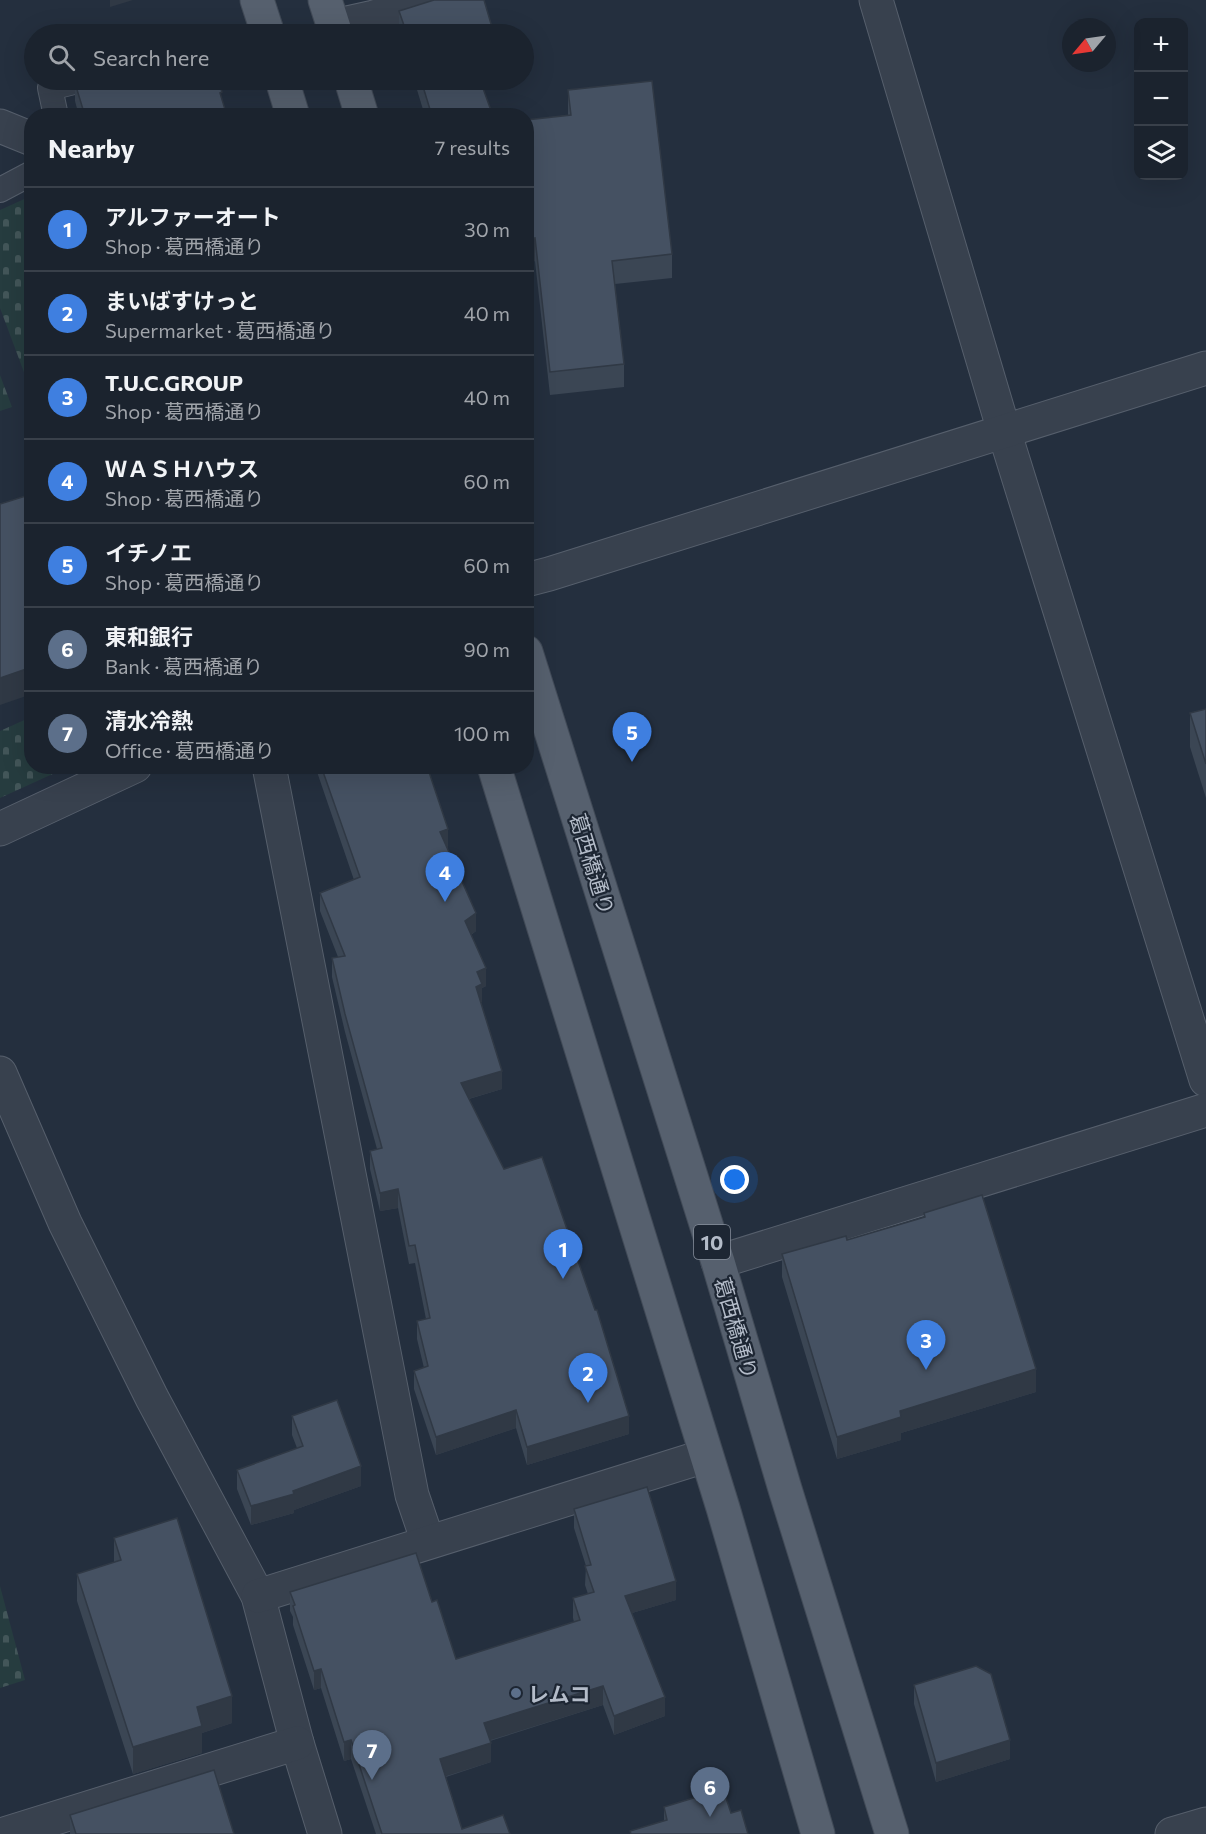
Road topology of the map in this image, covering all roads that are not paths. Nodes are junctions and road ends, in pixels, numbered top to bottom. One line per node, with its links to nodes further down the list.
1 (428, 0): 3 (street)
2 (876, 0): 15 (street)
3 (332, 20)
4 (50, 90): 7 (lane)
5 (285, 90): 8 (main road)
6 (354, 90): 9 (main road)
7 (54, 108)
8 (291, 108)
9 (360, 108)
10 (0, 126): 11 (street)
11 (24, 136)
12 (24, 177): 13 (lane)
13 (0, 190)
14 (1206, 368): 15 (street)
15 (1004, 431): 16 (street); 23 (street)
16 (534, 578)
17 (534, 677): 25 (main road, 葛西橋通り / 10)
18 (118, 774): 21 (street)
19 (271, 774): 27 (street)
20 (496, 774): 26 (main road)
21 (0, 829)
22 (0, 1073): 28 (street)
23 (1206, 1080)
24 (1206, 1110): 25 (street)
25 (718, 1262): 34 (main road, 葛西橋通り / 10)
26 (705, 1456): 27 (street); 33 (main road)
27 (428, 1542): 28 (street)
28 (258, 1596): 29 (street)
29 (297, 1743): 31 (street); 32 (street)
30 (1206, 1824): 35 (street)
31 (4, 1834)
32 (325, 1834)
33 (818, 1834)
34 (892, 1834)
35 (1173, 1834)

